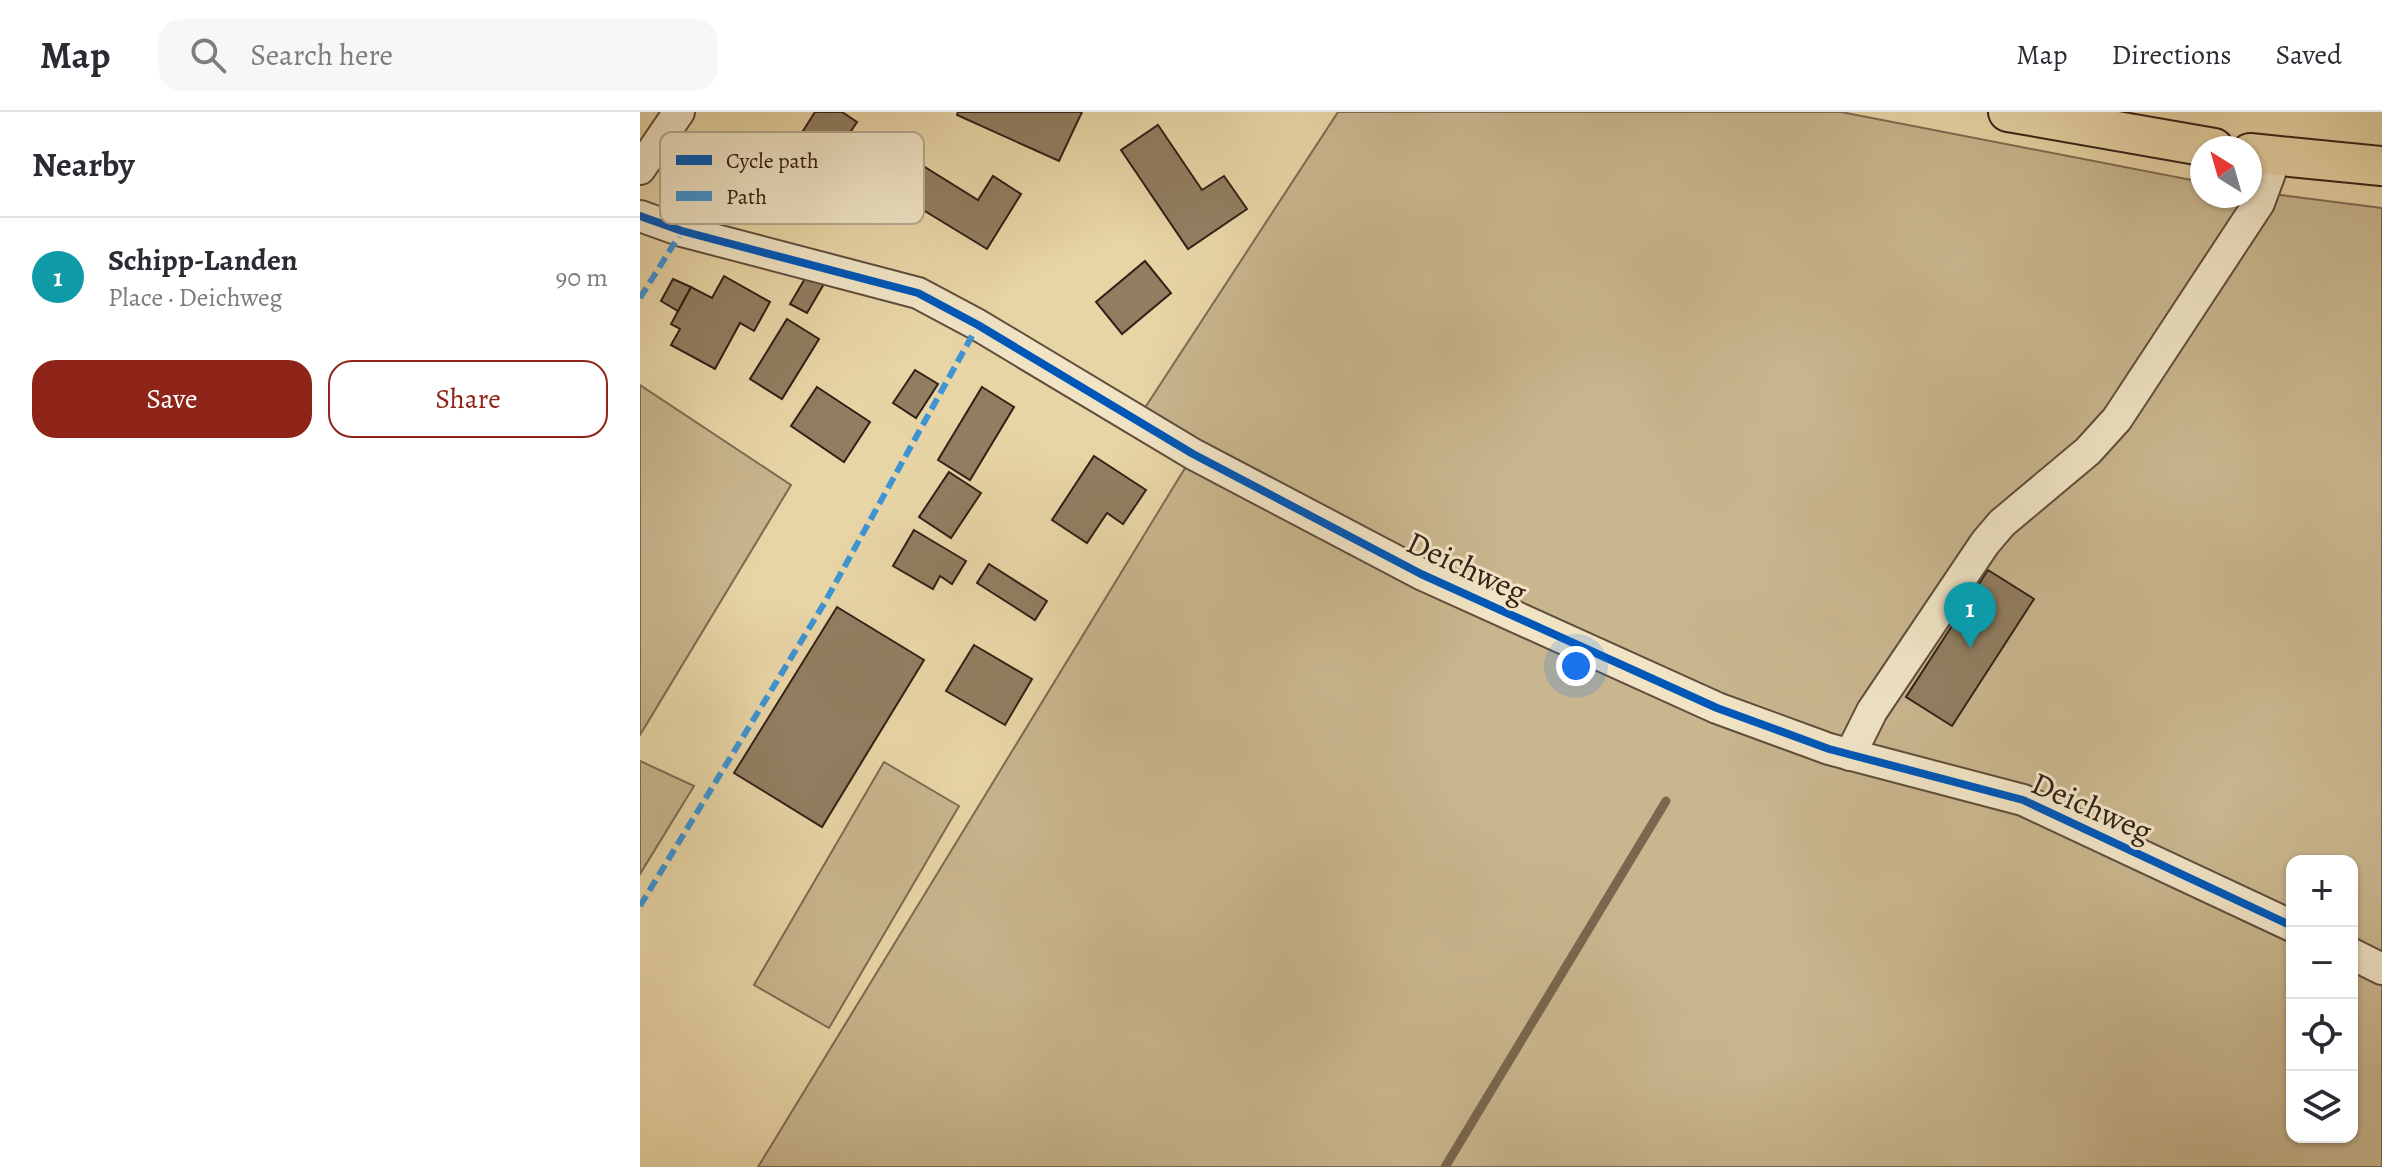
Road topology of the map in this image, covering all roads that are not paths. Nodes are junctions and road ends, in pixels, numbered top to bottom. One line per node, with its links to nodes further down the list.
1 (679, 112): 3 (street)
2 (2008, 112): 5 (main road)
3 (665, 132)
4 (660, 140): 8 (street)
5 (2190, 145)
6 (2263, 155): 7 (main road); 12 (street)
7 (2382, 166)
8 (640, 169)
9 (640, 216): 10 (street, Deichweg)
10 (660, 223)
11 (662, 224): 12 (street, Deichweg)
12 (1850, 755): 13 (street, Deichweg)
13 (2286, 923)
14 (2358, 957): 15 (street)
15 (2382, 969)

